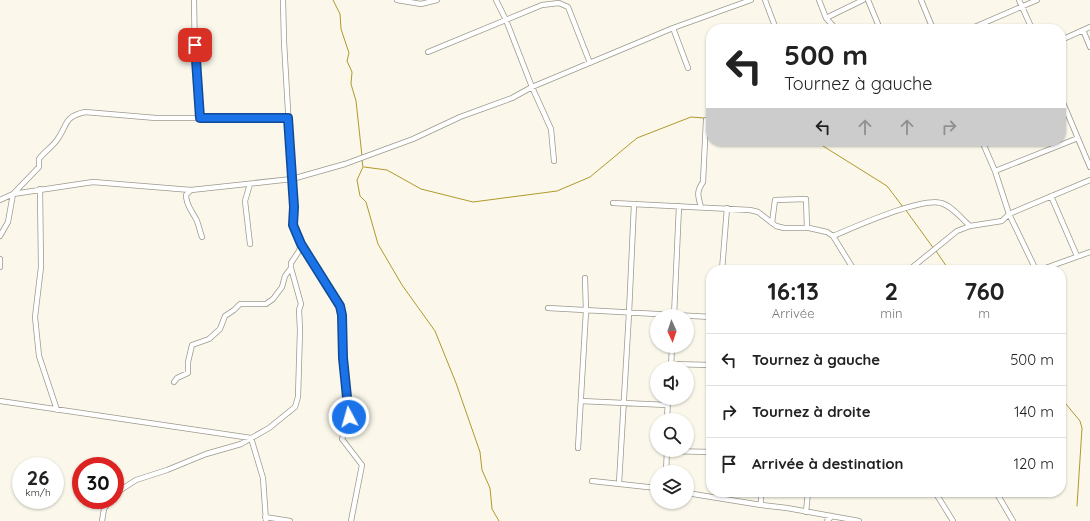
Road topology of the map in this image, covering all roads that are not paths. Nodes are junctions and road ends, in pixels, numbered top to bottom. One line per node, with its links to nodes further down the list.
1 (194, 0): 33 (street)
2 (283, 0): 34 (street)
3 (396, 0): 4 (street)
4 (437, 0)
5 (496, 0): 16 (street)
6 (751, 0): 24 (street)
7 (765, 0): 17 (street)
8 (819, 0): 15 (street)
9 (863, 0): 15 (street)
10 (868, 0): 19 (street)
11 (922, 0): 20 (street)
12 (1019, 0): 14 (street)
13 (1037, 0): 14 (street)
14 (1022, 7): 21 (street); 22 (street)
15 (826, 18): 18 (street)
16 (506, 20): 28 (street); 29 (street); 31 (street)
17 (774, 24)
18 (831, 24)
19 (878, 24)
20 (931, 24)
21 (982, 24)
22 (1030, 24)
23 (1090, 27): 25 (street)
24 (673, 28): 29 (street); 30 (street)
25 (1083, 30): 26 (street); 27 (street)
26 (1066, 38)
27 (1090, 47)
28 (428, 52)
29 (590, 63): 31 (street)
30 (688, 68)
31 (532, 87): 40 (street); 43 (street)
32 (1066, 110): 36 (street)
33 (200, 118): 34 (street); 48 (street)
34 (288, 118): 43 (street)
35 (706, 120): 54 (street)
36 (1078, 138): 37 (street); 41 (street)
37 (1066, 143)
38 (984, 146): 42 (street)
39 (1058, 146): 42 (street)
40 (554, 161)
41 (1090, 167)
42 (995, 171): 56 (street)
43 (292, 179): 45 (street); 64 (street)
44 (1090, 180): 49 (street)
45 (250, 184): 47 (street); 63 (street)
46 (40, 189): 47 (street); 48 (street); 91 (street)
47 (191, 190): 62 (street)
48 (13, 194): 50 (street); 60 (street)
49 (1051, 196): 56 (street); 66 (street)
50 (0, 200)
51 (613, 203): 52 (street)
52 (634, 204): 53 (street); 79 (street)
53 (679, 206): 54 (street); 77 (street)
54 (701, 207): 55 (street)
55 (727, 208): 57 (street); 68 (street)
56 (1009, 214): 58 (street); 71 (street)
57 (772, 223): 59 (street); 59 (street)
58 (970, 226): 61 (street); 70 (street)
59 (807, 228): 61 (street)
60 (0, 236)
61 (833, 236): 69 (street)
62 (202, 237)
63 (250, 244)
64 (301, 244): 74 (street); 115 (street)
65 (1090, 252): 66 (street)
66 (1077, 256): 72 (street)
67 (0, 259): 73 (street)
68 (722, 265)
69 (851, 265)
70 (915, 265)
71 (1034, 265)
72 (1053, 265)
73 (0, 267)
74 (291, 268): 85 (street); 93 (street)
75 (585, 278): 78 (street)
76 (548, 308): 78 (street)
77 (674, 309)
78 (586, 311): 79 (street); 87 (street)
79 (629, 313): 80 (street); 88 (street)
80 (650, 314)
81 (694, 317): 82 (street)
82 (706, 317)
83 (694, 365): 84 (street)
84 (706, 365)
85 (174, 382)
86 (0, 401): 91 (street)
87 (581, 401): 88 (street); 94 (street)
88 (624, 403): 89 (street); 98 (street)
89 (650, 404)
90 (667, 405): 92 (street)
91 (57, 410): 93 (street)
92 (667, 413)
93 (251, 438): 100 (street); 112 (street)
94 (578, 448)
95 (694, 451): 96 (street)
96 (706, 452)
97 (592, 481): 98 (street)
98 (619, 483): 99 (street)
99 (650, 487)
100 (124, 488)
101 (694, 494): 102 (street)
102 (706, 496)
103 (711, 497): 108 (street)
104 (761, 497): 108 (street)
105 (808, 497): 110 (street)
106 (938, 497): 118 (street)
107 (999, 497): 119 (street)
108 (760, 505): 110 (street)
109 (104, 509): 113 (street)
110 (806, 512): 111 (street)
111 (832, 516): 116 (street); 117 (street)
112 (265, 519): 114 (street)
113 (102, 521)
114 (290, 521)
115 (351, 521)
116 (827, 521)
117 (859, 521)
118 (953, 521)
119 (1013, 521)

